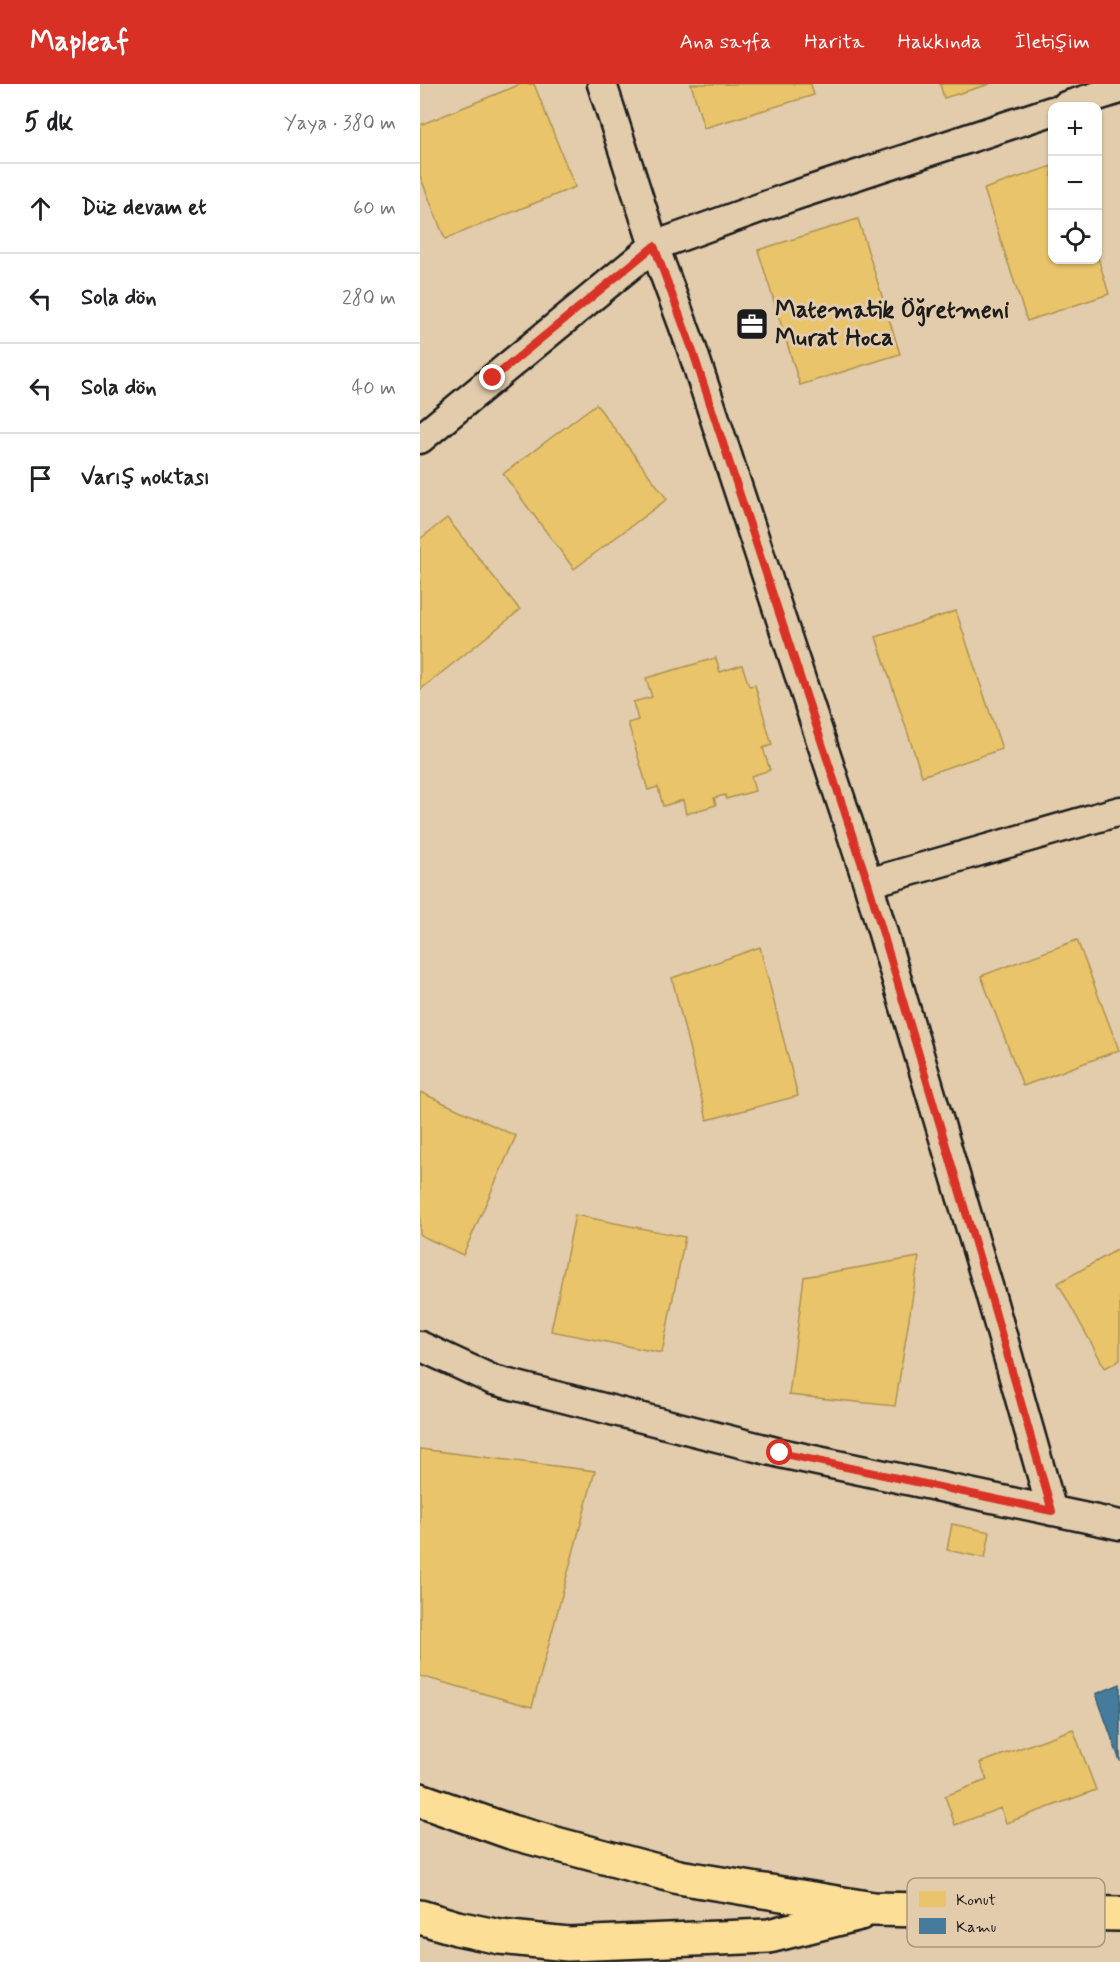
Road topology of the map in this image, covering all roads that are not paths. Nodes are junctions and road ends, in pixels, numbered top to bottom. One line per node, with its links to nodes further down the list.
1 (602, 84): 5 (street)
2 (1120, 89): 3 (street)
3 (1079, 102)
4 (1048, 113): 5 (street)
5 (654, 246): 6 (street); 8 (street)
6 (420, 439)
7 (1120, 811): 8 (street)
8 (868, 883): 10 (street)
9 (420, 1346): 10 (street)
10 (1052, 1511): 11 (street)
11 (1120, 1525)
12 (420, 1800): 13 (main road)
13 (873, 1909): 14 (main road); 17 (main road)
14 (907, 1910)
15 (1105, 1914): 16 (main road)
16 (1120, 1914)
17 (420, 1917)

